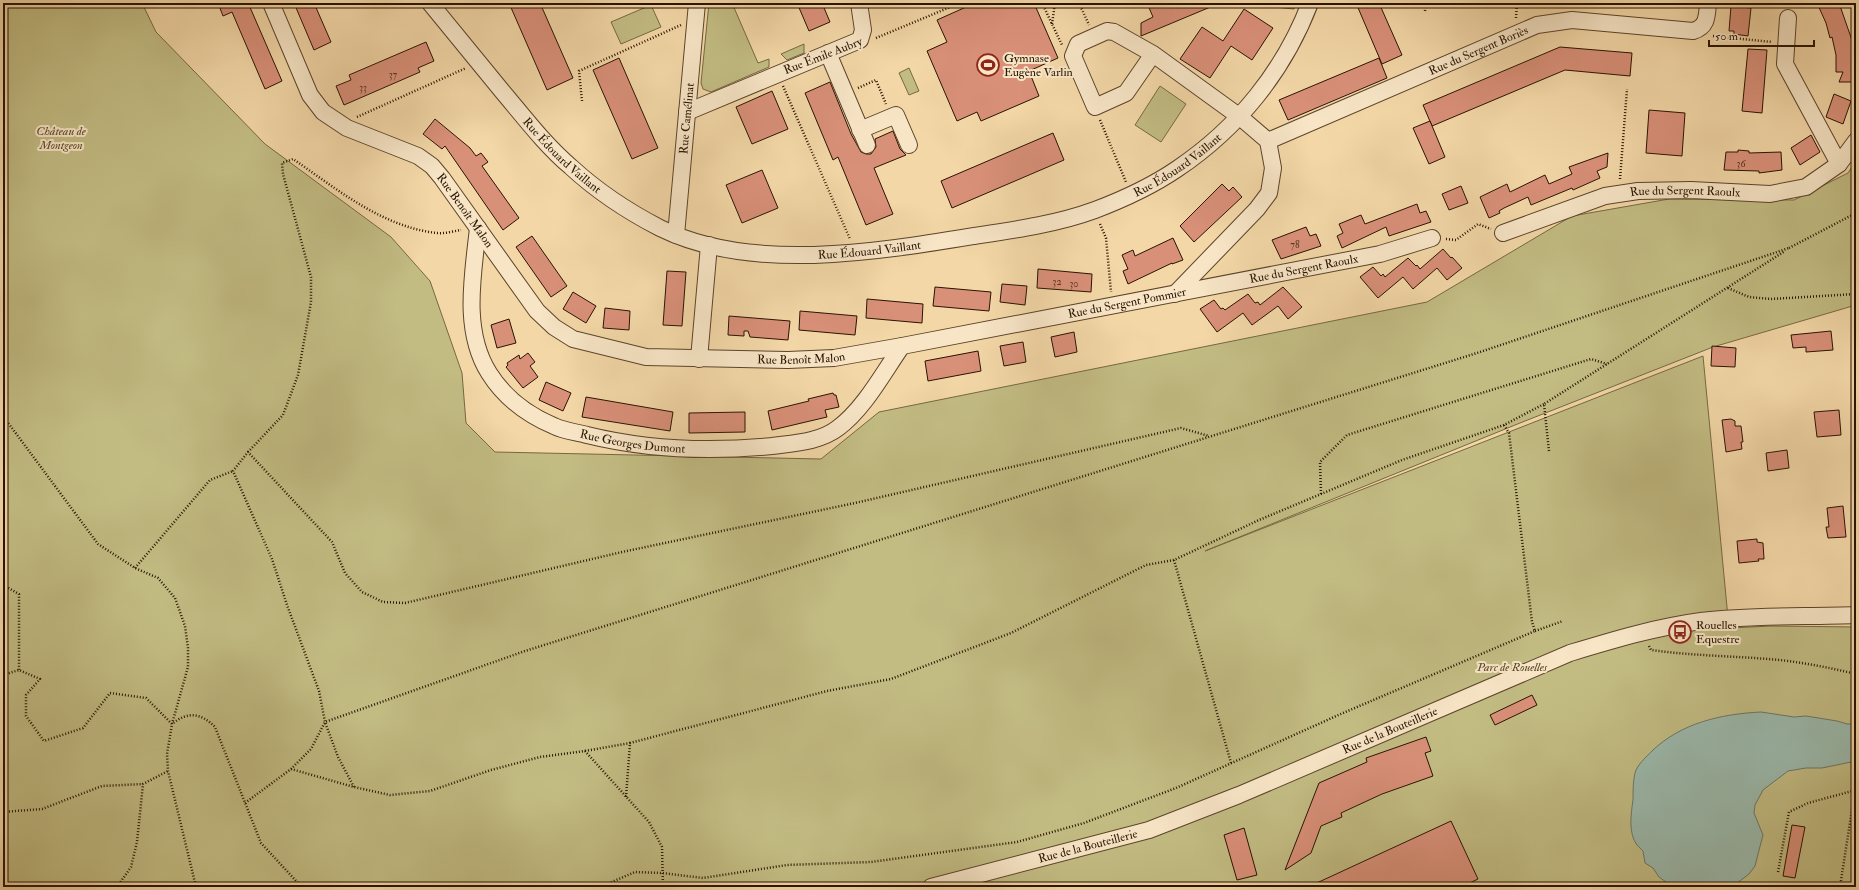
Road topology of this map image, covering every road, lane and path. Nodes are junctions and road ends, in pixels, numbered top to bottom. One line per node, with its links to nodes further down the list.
1 (271, 3): 31 (street, Rue Benoît Malon)
2 (430, 3): 22 (street, Rue Édouard Vaillant)
3 (859, 3): 17 (street)
4 (960, 3): 17 (path, Rue Émile Aubry)
5 (1042, 3): 14 (path)
6 (1055, 3): 14 (path)
7 (1079, 3): 16 (path)
8 (1310, 3): 30 (street, Rue Édouard Vaillant)
9 (1426, 3): 12 (path)
10 (1708, 3): 15 (street)
11 (697, 10): 26 (path); 28 (street, Rue Camélinat)
12 (1425, 11)
13 (1788, 18): 18 (street)
14 (1052, 26): 19 (path)
15 (1706, 32): 18 (path); 33 (street, Rue du Sergent Boriès)
16 (1094, 37): 19 (street); 21 (street)
17 (860, 40): 20 (street, Rue Émile Aubry)
18 (1786, 44): 37 (street)
19 (1075, 50): 27 (street)
20 (828, 53): 23 (street, Rue Émile Aubry); 25 (street)
21 (1153, 54): 27 (street); 30 (street)
22 (479, 63): 31 (path); 44 (street, Rue Édouard Vaillant)
23 (778, 74): 28 (street, Rue Émile Aubry); 48 (path)
24 (1627, 90): 38 (path)
25 (845, 93): 29 (path); 32 (street)
26 (582, 101)
27 (1095, 107): 39 (path)
28 (687, 112): 44 (street, Rue Camélinat)
29 (891, 117): 32 (street); 36 (street)
30 (1240, 117): 33 (street); 39 (street, Rue Édouard Vaillant)
31 (347, 128): 42 (street, Rue Benoît Malon)
32 (860, 130): 35 (street)
33 (1268, 141): 50 (street, Rue du Sergent Pommier)
34 (1856, 141): 37 (street, Rue du Sergent Raoulx)
35 (867, 145)
36 (909, 145)
37 (1839, 164): 38 (street, Rue du Sergent Raoulx)
38 (1619, 194): 43 (street, Rue du Sergent Raoulx)
39 (1132, 195): 40 (street, Rue Édouard Vaillant)
40 (1094, 210): 48 (street, Rue Édouard Vaillant); 52 (path)
41 (1856, 213): 47 (path)
42 (478, 228): 53 (street, Rue Georges Dumont); 54 (street, Rue Benoît Malon); 61 (path)
43 (1503, 233): 45 (path)
44 (676, 235): 46 (street, Rue Édouard Vaillant)
45 (1432, 238): 50 (street, Rue du Sergent Raoulx)
46 (709, 245): 48 (street, Rue Édouard Vaillant); 54 (street)
47 (1789, 248): 49 (path); 59 (path)
48 (855, 252)
49 (1728, 288): 51 (path); 55 (path)
50 (1175, 294): 52 (street, Rue du Sergent Pommier)
51 (1856, 294)
52 (1112, 306): 53 (street, Rue du Sergent Pommier)
53 (902, 346): 54 (street, Rue Benoît Malon)
54 (699, 359)
55 (1607, 364): 56 (path); 63 (path)
56 (1544, 404): 58 (path); 60 (path)
57 (3, 416): 65 (path)
58 (1504, 425): 63 (path); 69 (path)
59 (1210, 436): 61 (path); 74 (path)
60 (1549, 451)
61 (248, 452): 62 (path)
62 (233, 471): 65 (path); 74 (path)
63 (1321, 494): 64 (path)
64 (1174, 560): 76 (path); 78 (path)
65 (135, 568): 75 (path)
66 (3, 585): 71 (path)
67 (1856, 615): 70 (street, Rue de la Bouteillerie)
68 (1563, 621): 69 (path)
69 (1535, 631): 78 (path)
70 (1643, 631): 72 (path); 94 (street, Rue de la Bouteillerie)
71 (19, 670): 73 (path); 75 (path)
72 (1856, 674)
73 (3, 675)
74 (325, 722): 79 (path); 82 (path)
75 (172, 724): 80 (path); 85 (path)
76 (630, 742): 77 (path); 84 (path)
77 (585, 751): 82 (path); 84 (path)
78 (1231, 763): 87 (path)
79 (291, 769): 82 (path); 85 (path)
80 (168, 771): 81 (path); 90 (path)
81 (143, 784): 86 (path); 89 (path)
82 (354, 787)
83 (1856, 790): 88 (path); 95 (path)
84 (626, 797): 87 (path)
85 (245, 803): 91 (path)
86 (3, 812)
87 (662, 872): 92 (path); 93 (path)
88 (1778, 872)
89 (117, 887)
90 (196, 887)
91 (306, 887)
92 (600, 887)
93 (663, 887)
94 (931, 887)
95 (1840, 887)

